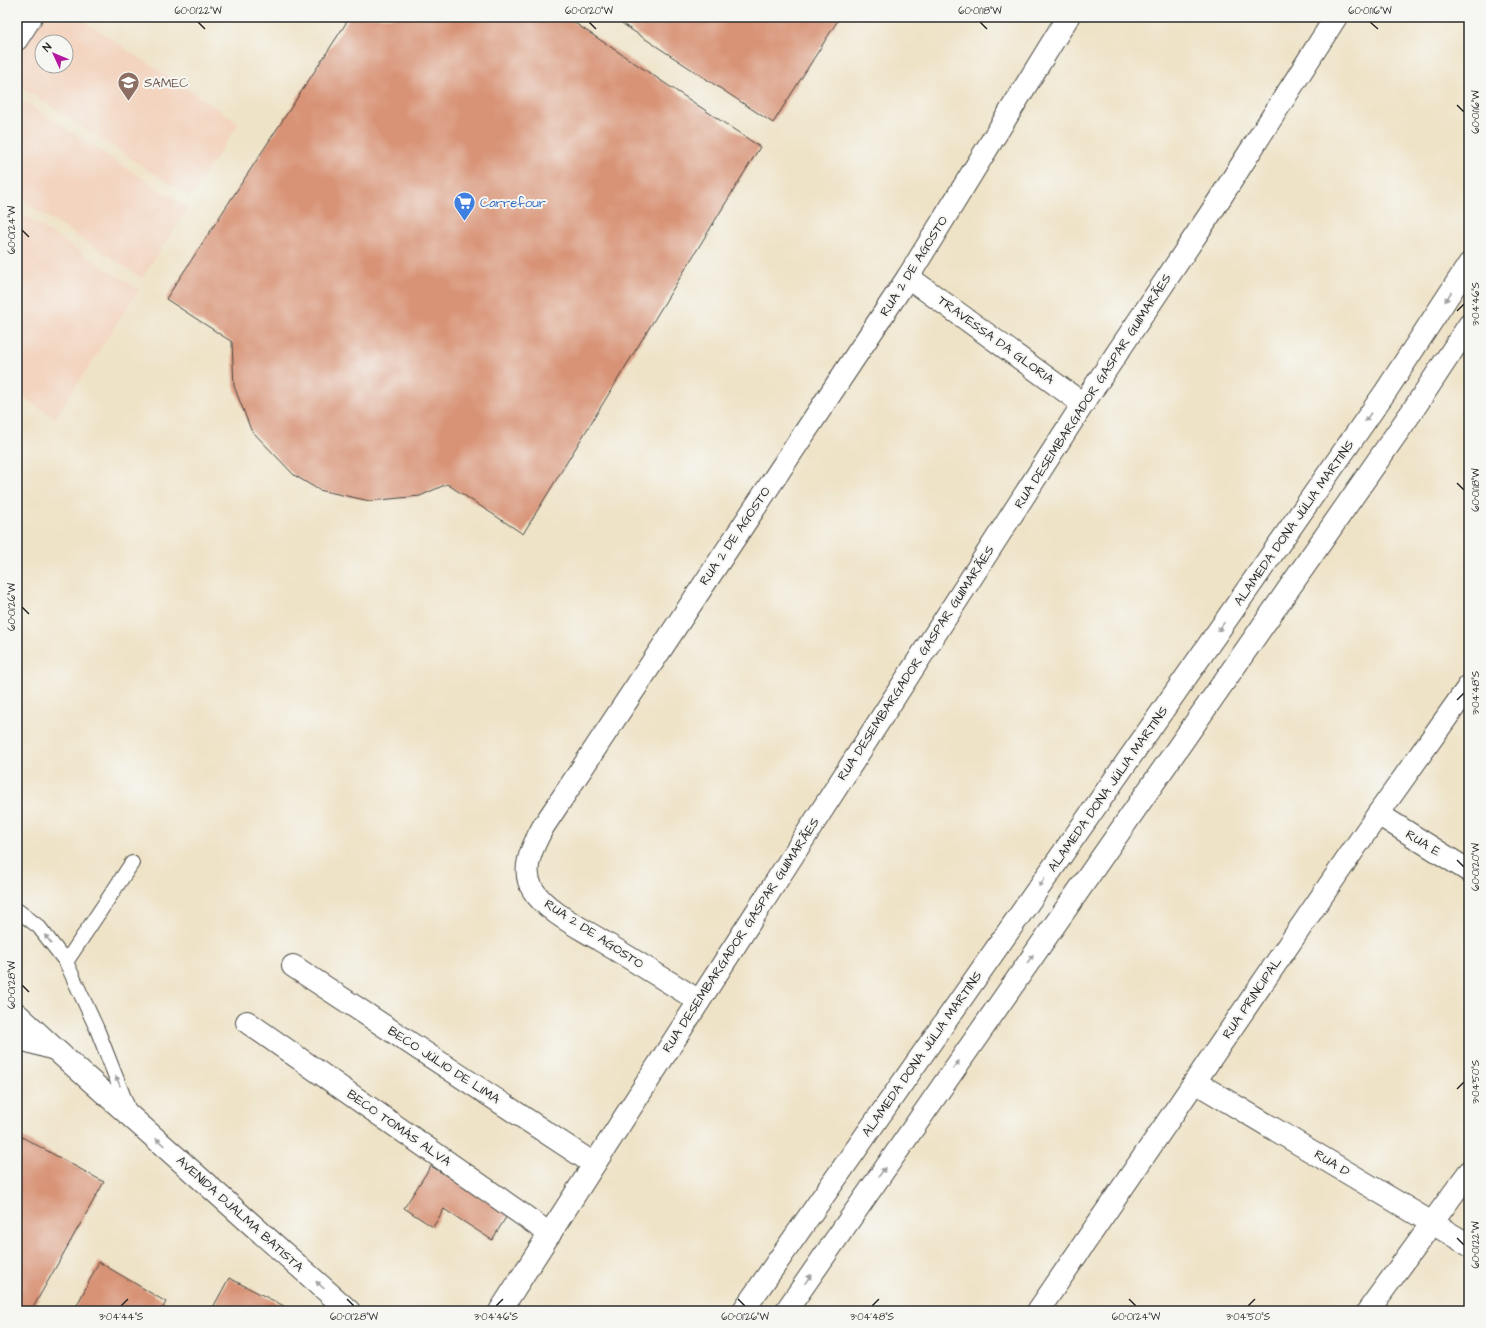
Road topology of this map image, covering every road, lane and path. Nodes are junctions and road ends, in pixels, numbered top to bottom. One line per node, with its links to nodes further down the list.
1 (31, 17): 4 (street)
2 (1068, 17): 6 (street, RUA 2 DE AGOSTO)
3 (1336, 17): 9 (street, RUA DESEMBARGADOR GASPAR GUIMARÃES)
4 (17, 39)
5 (1469, 264): 8 (street, ALAMEDA DONA JÚLIA MARTINS, one-way to 8)
6 (908, 277): 9 (street, TRAVESSA DA GLORIA); 20 (street, RUA 2 DE AGOSTO)
7 (1469, 325): 10 (street)
8 (1386, 391): 10 (street); 13 (street, ALAMEDA DONA JÚLIA MARTINS, one-way to 13)
9 (1083, 404): 20 (street, RUA DESEMBARGADOR GASPAR GUIMARÃES)
10 (1414, 410): 16 (street)
11 (1469, 686): 12 (street, RUA PRINCIPAL)
12 (1378, 814): 15 (street, RUA E); 25 (street, RUA PRINCIPAL)
13 (1060, 856): 16 (street); 29 (street, ALAMEDA DONA JÚLIA MARTINS, one-way to 29)
14 (132, 863): 18 (lane)
15 (1469, 871)
16 (1088, 876): 30 (street, one-way to 16)
17 (17, 910): 18 (lane, AVENIDA DJALMA BATISTA, one-way to 17)
18 (66, 962): 26 (lane, AVENIDA DJALMA BATISTA, one-way to 18)
19 (293, 966): 27 (street, BECO JÚLIO DE LIMA)
20 (698, 1001): 27 (street, RUA DESEMBARGADOR GASPAR GUIMARÃES)
21 (17, 1014): 24 (street, AVENIDA DJALMA BATISTA)
22 (247, 1022): 32 (street, BECO TOMÁS ALVA)
23 (17, 1038): 24 (street)
24 (56, 1050): 26 (street, AVENIDA DJALMA BATISTA)
25 (1195, 1082): 31 (street, RUA D); 38 (street, RUA PRINCIPAL)
26 (132, 1117): 34 (street, AVENIDA DJALMA BATISTA, one-way to 26)
27 (594, 1164): 32 (street, RUA DESEMBARGADOR GASPAR GUIMARÃES)
28 (1469, 1172): 31 (street)
29 (832, 1182): 30 (street); 36 (street, ALAMEDA DONA JÚLIA MARTINS)
30 (862, 1201): 37 (street, one-way to 30)
31 (1432, 1223): 33 (street, RUA D); 39 (street)
32 (550, 1234): 35 (street, RUA DESEMBARGADOR GASPAR GUIMARÃES)
33 (1469, 1245)
34 (349, 1311)
35 (500, 1311)
36 (743, 1311)
37 (786, 1311)
38 (1038, 1311)
39 (1368, 1311)

